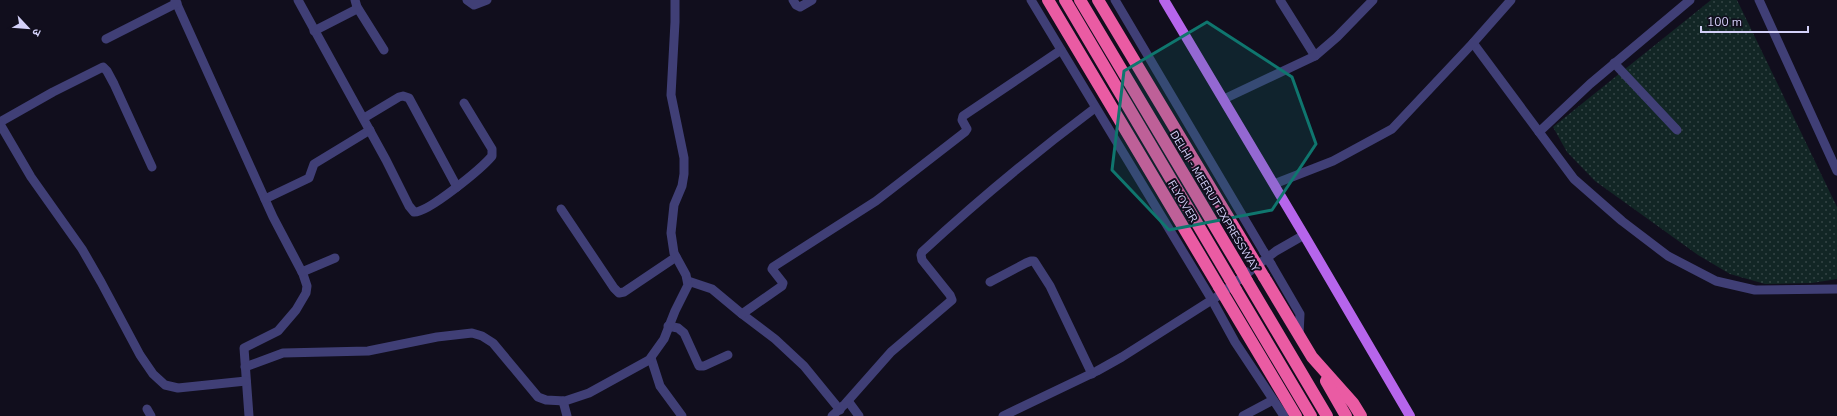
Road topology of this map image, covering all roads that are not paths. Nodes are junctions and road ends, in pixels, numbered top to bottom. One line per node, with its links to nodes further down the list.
1 (298, 0): 21 (street)
2 (467, 0): 3 (street)
3 (487, 0)
4 (675, 0): 43 (street)
5 (793, 0): 6 (street)
6 (812, 0)
7 (1031, 0): 25 (street)
8 (1048, 0): 71 (highway, FLYOVER, bridge)
9 (1065, 0): 72 (highway, bridge)
10 (1080, 0): 73 (highway, DELHI - MEERUT EXPRESSWAY, bridge)
11 (1098, 0): 52 (highway, bridge)
12 (1115, 0): 52 (street, bridge)
13 (1164, 0): 28 (main road)
14 (1280, 0): 26 (street)
15 (1373, 0): 26 (street)
16 (1511, 0): 23 (street)
17 (1690, 0): 27 (street)
18 (1759, 0): 37 (street)
19 (176, 1): 22 (street); 40 (street)
20 (356, 4): 21 (street); 24 (street)
21 (314, 31): 31 (street)
22 (106, 39)
23 (1473, 43): 35 (street); 38 (street)
24 (384, 50)
25 (1061, 50): 30 (street); 50 (street)
26 (1315, 56): 28 (street)
27 (1614, 63): 34 (street); 35 (street)
28 (1224, 99): 38 (main road)
29 (464, 102): 39 (street)
30 (1095, 108): 49 (street); 60 (street)
31 (364, 118): 33 (street); 39 (street)
32 (0, 123): 36 (street); 58 (street)
33 (370, 130): 39 (street); 40 (street)
34 (1677, 130)
35 (1539, 132): 48 (street)
36 (152, 167)
37 (1837, 171)
38 (1274, 184): 42 (main road)
39 (457, 187)
40 (265, 199): 45 (street)
41 (561, 208): 43 (street)
42 (1304, 235): 49 (street); 76 (main road)
43 (676, 257): 46 (street)
44 (335, 258): 45 (street)
45 (302, 272): 56 (street)
46 (688, 281): 50 (street); 51 (street)
47 (990, 282): 57 (street)
48 (1837, 289)
49 (1212, 300): 57 (street); 59 (street)
50 (742, 314): 62 (street)
51 (668, 326): 53 (street); 55 (street)
52 (1299, 335): 54 (highway)
53 (728, 355)
54 (1312, 357): 74 (highway); 75 (highway)
55 (651, 358): 61 (street); 65 (street)
56 (245, 367): 58 (street); 61 (street)
57 (1092, 374): 68 (street)
58 (246, 381): 63 (street)
59 (1273, 400): 69 (street); 70 (street)
60 (848, 401): 62 (street); 67 (street)
61 (562, 402): 64 (street)
62 (840, 410): 66 (street)
63 (249, 416)
64 (567, 416)
65 (682, 416)
66 (832, 416)
67 (859, 416)
68 (1003, 416)
69 (1242, 416)
70 (1284, 416)
71 (1296, 416)
72 (1311, 416)
73 (1327, 416)
74 (1346, 416)
75 (1360, 416)
76 (1410, 416)

